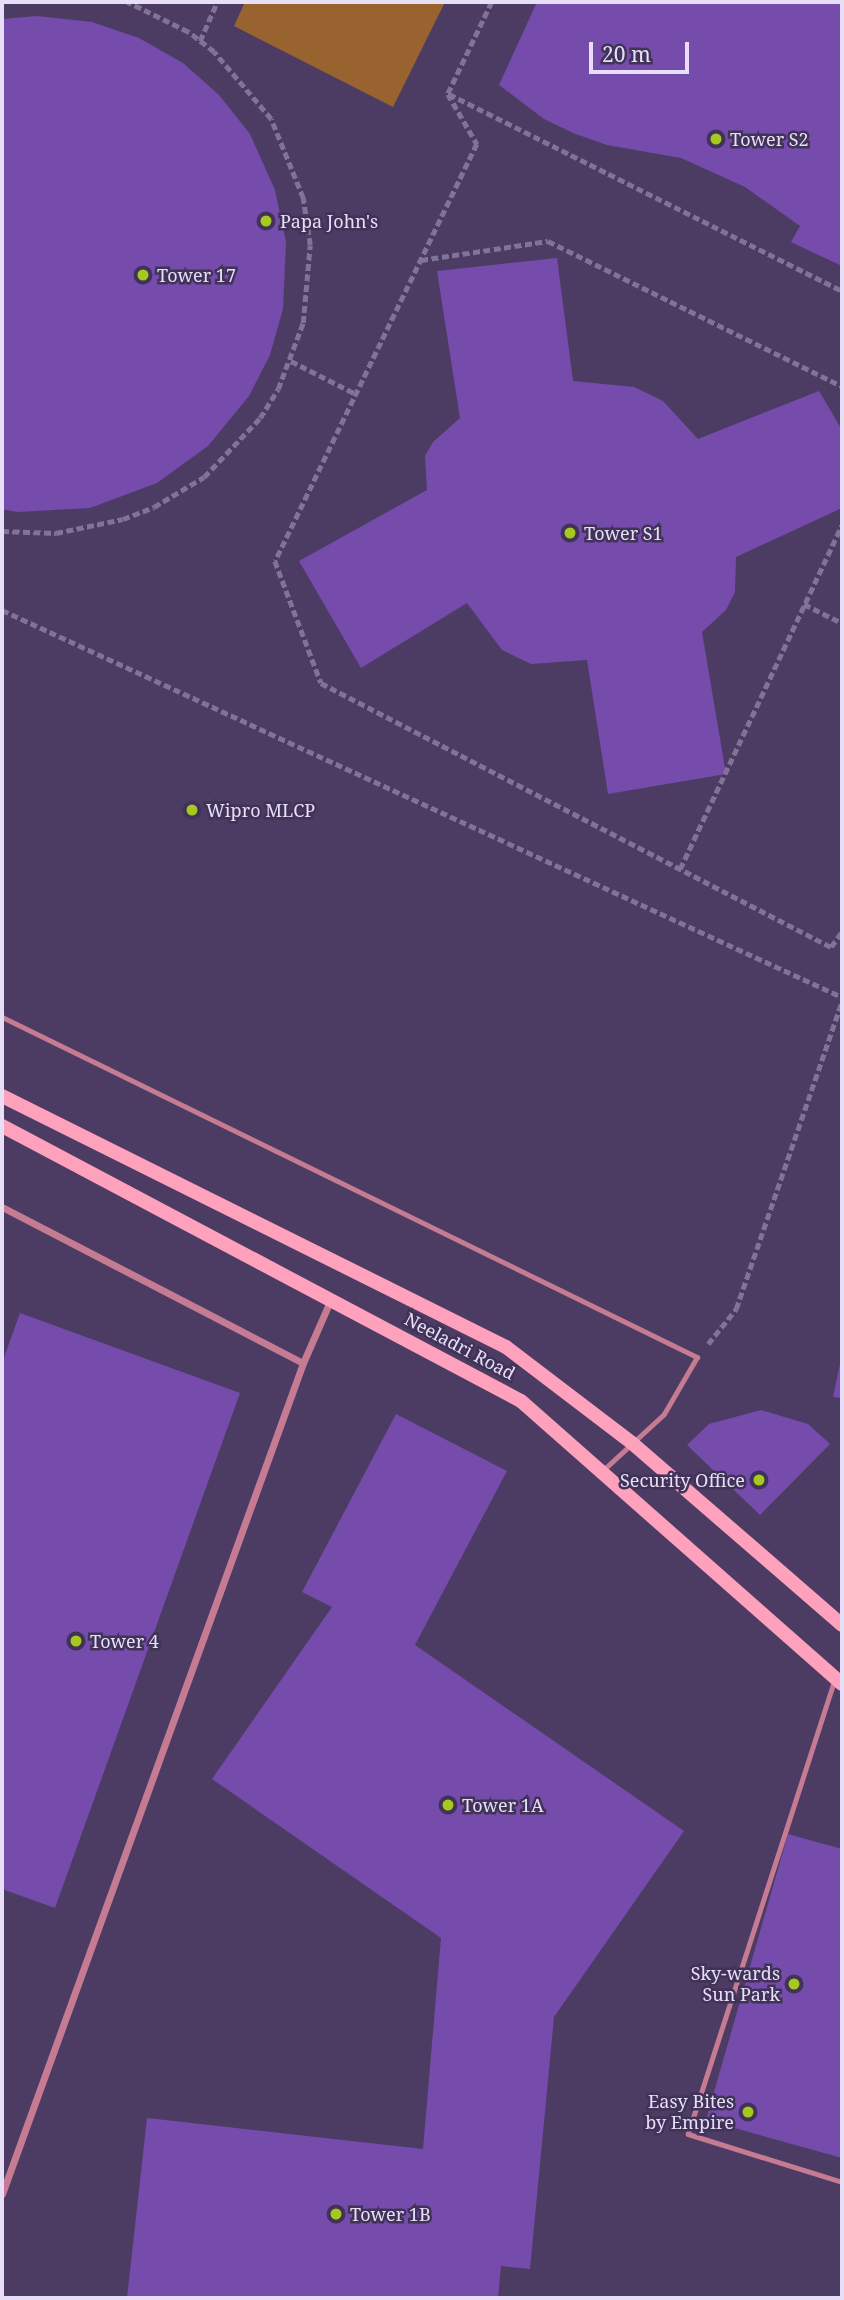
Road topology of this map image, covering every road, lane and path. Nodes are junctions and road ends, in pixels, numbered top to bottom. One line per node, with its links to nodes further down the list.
1 (127, 2): 4 (path)
2 (218, 2): 4 (path)
3 (492, 2): 5 (path)
4 (200, 41): 8 (path)
5 (448, 94): 6 (path); 7 (path)
6 (421, 260): 9 (path); 10 (path)
7 (842, 291)
8 (291, 360): 10 (path); 12 (path)
9 (842, 386)
10 (356, 394): 16 (path)
11 (842, 525): 13 (path)
12 (2, 531)
13 (804, 604): 15 (path); 16 (path)
14 (2, 610): 18 (path)
15 (842, 623)
16 (680, 869): 17 (path)
17 (842, 931)
18 (842, 999): 24 (path)
19 (2, 1017): 24 (lane)
20 (2, 1096): 26 (main road, Neeladri Road)
21 (2, 1126): 23 (main road, Neeladri Road)
22 (2, 1207): 25 (street)
23 (331, 1299): 25 (street); 27 (main road, Neeladri Road)
24 (697, 1357): 26 (lane)
25 (303, 1363): 31 (street)
26 (632, 1443): 27 (lane); 28 (main road, Neeladri Road)
27 (602, 1471): 29 (main road, Neeladri Road)
28 (842, 1625)
29 (839, 1681): 30 (lane)
30 (842, 2182)
31 (2, 2194)

